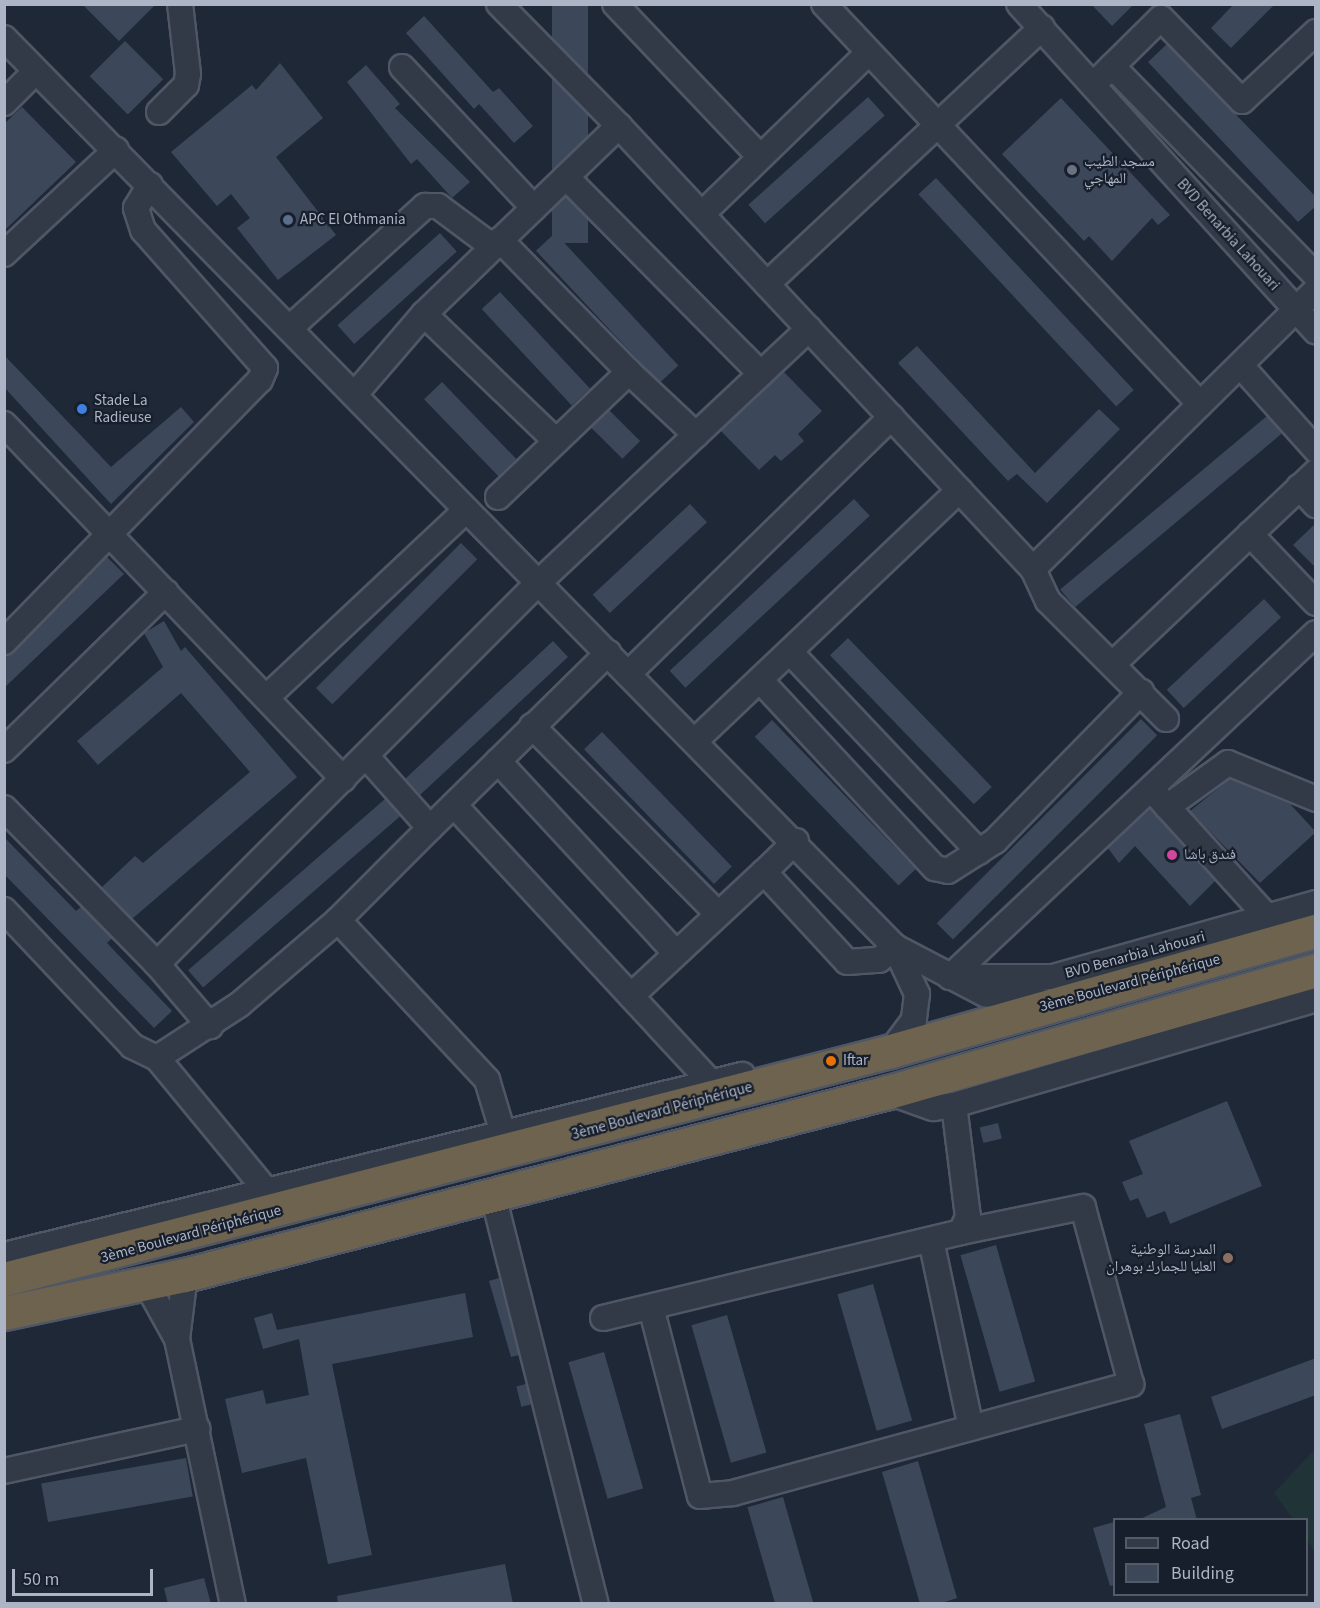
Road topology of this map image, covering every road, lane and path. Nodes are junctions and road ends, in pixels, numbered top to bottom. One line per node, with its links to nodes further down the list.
1 (180, 4): 16 (street)
2 (499, 4): 17 (street)
3 (615, 4): 20 (street)
4 (824, 4): 10 (street)
5 (1019, 4): 7 (street, BVD Benarbia Lahouari)
6 (1162, 9): 8 (street); 11 (street)
7 (1042, 28): 14 (street, BVD Benarbia Lahouari); 18 (street)
8 (1316, 32)
9 (4, 38): 13 (street)
10 (868, 53): 18 (street); 20 (street)
11 (1112, 66): 14 (street); 27 (street)
12 (402, 67): 23 (street)
13 (36, 71): 15 (street); 19 (street)
14 (1093, 85): 30 (street, BVD Benarbia Lahouari)
15 (4, 103)
16 (159, 112)
17 (620, 126): 21 (street); 24 (street)
18 (935, 127): 28 (street); 39 (street)
19 (116, 150): 22 (street); 26 (street)
20 (760, 157): 24 (street)
21 (566, 177): 23 (street); 37 (street)
22 (150, 185): 32 (street); 49 (street)
23 (534, 208): 25 (street)
24 (702, 214): 28 (street)
25 (497, 243): 31 (street); 32 (street); 36 (street)
26 (4, 254)
27 (1316, 276)
28 (768, 284): 33 (street)
29 (1316, 290): 30 (street)
30 (1295, 309): 34 (street, BVD Benarbia Lahouari); 35 (street)
31 (424, 314): 38 (street); 43 (street)
32 (291, 327): 38 (street)
33 (809, 329): 37 (street); 40 (street)
34 (1316, 331)
35 (1241, 366): 39 (street); 44 (street)
36 (629, 372): 42 (street); 43 (street)
37 (761, 374): 42 (street)
38 (356, 393): 48 (street)
39 (1200, 404): 51 (street)
40 (891, 417): 46 (street); 60 (street)
41 (4, 424): 49 (street)
42 (696, 435): 52 (street)
43 (556, 441): 47 (street)
44 (1316, 450)
45 (1310, 488): 50 (street)
46 (959, 490): 51 (street); 57 (street)
47 (498, 497)
48 (464, 512): 52 (street); 63 (street)
49 (111, 534): 53 (street); 56 (street)
50 (1250, 534): 54 (street); 59 (street)
51 (1033, 569): 59 (street)
52 (537, 584): 58 (street); 68 (street)
53 (166, 592): 63 (street); 67 (street)
54 (1316, 603)
55 (1316, 633): 71 (street)
56 (4, 642)
57 (790, 652): 61 (street); 77 (street)
58 (608, 653): 60 (street); 65 (street)
59 (1114, 663): 62 (street)
60 (628, 674): 66 (street)
61 (760, 680): 66 (street); 77 (street)
62 (1141, 692): 64 (street); 77 (street)
63 (267, 698): 70 (street)
64 (1166, 719)
65 (532, 726): 69 (street); 81 (street)
66 (696, 740): 76 (street)
67 (4, 750)
68 (366, 756): 70 (street); 75 (street)
69 (498, 761): 73 (street); 86 (street)
70 (344, 779): 87 (street)
71 (1160, 798): 72 (street); 82 (street); 89 (street)
72 (1316, 800)
73 (453, 805): 75 (street); 90 (street)
74 (4, 808): 87 (street)
75 (430, 828): 83 (street)
76 (796, 841): 78 (street); 85 (street)
77 (979, 852)
78 (764, 872): 81 (street); 85 (street)
79 (1316, 903): 82 (street, BVD Benarbia Lahouari)
80 (4, 910): 95 (street)
81 (717, 913): 86 (street)
82 (1268, 918): 89 (street, BVD Benarbia Lahouari)
83 (338, 920): 93 (street); 100 (street)
84 (1316, 931): 92 (highway, 3ème Boulevard Périphérique)
85 (895, 947): 89 (street); 94 (street)
86 (676, 953): 90 (street)
87 (157, 964): 93 (street)
88 (1316, 970): 98 (highway)
89 (950, 977): 92 (street)
90 (631, 996): 97 (street)
91 (1316, 999): 99 (street)
92 (1059, 1003): 94 (highway, 3ème Boulevard Périphérique)
93 (210, 1026): 95 (street)
94 (891, 1051): 96 (highway, 3ème Boulevard Périphérique)
95 (157, 1058): 101 (street)
96 (804, 1074): 97 (street); 107 (highway, 3ème Boulevard Périphérique)
97 (710, 1081): 100 (street)
98 (888, 1092): 99 (street); 102 (highway)
99 (954, 1105): 103 (street)
100 (502, 1130): 101 (street)
101 (266, 1190): 105 (street)
102 (493, 1195): 106 (highway); 117 (street)
103 (961, 1232): 104 (street); 113 (street)
104 (931, 1240): 109 (street); 113 (street)
105 (4, 1255)
106 (185, 1275): 108 (highway); 112 (street)
107 (4, 1280)
108 (146, 1283): 110 (highway); 112 (street)
109 (651, 1307): 111 (street); 113 (street)
110 (4, 1313)
111 (603, 1318)
112 (177, 1339): 114 (street)
113 (971, 1428)
114 (197, 1429): 115 (street); 116 (street)
115 (4, 1471)
116 (234, 1604)
117 (596, 1604)

